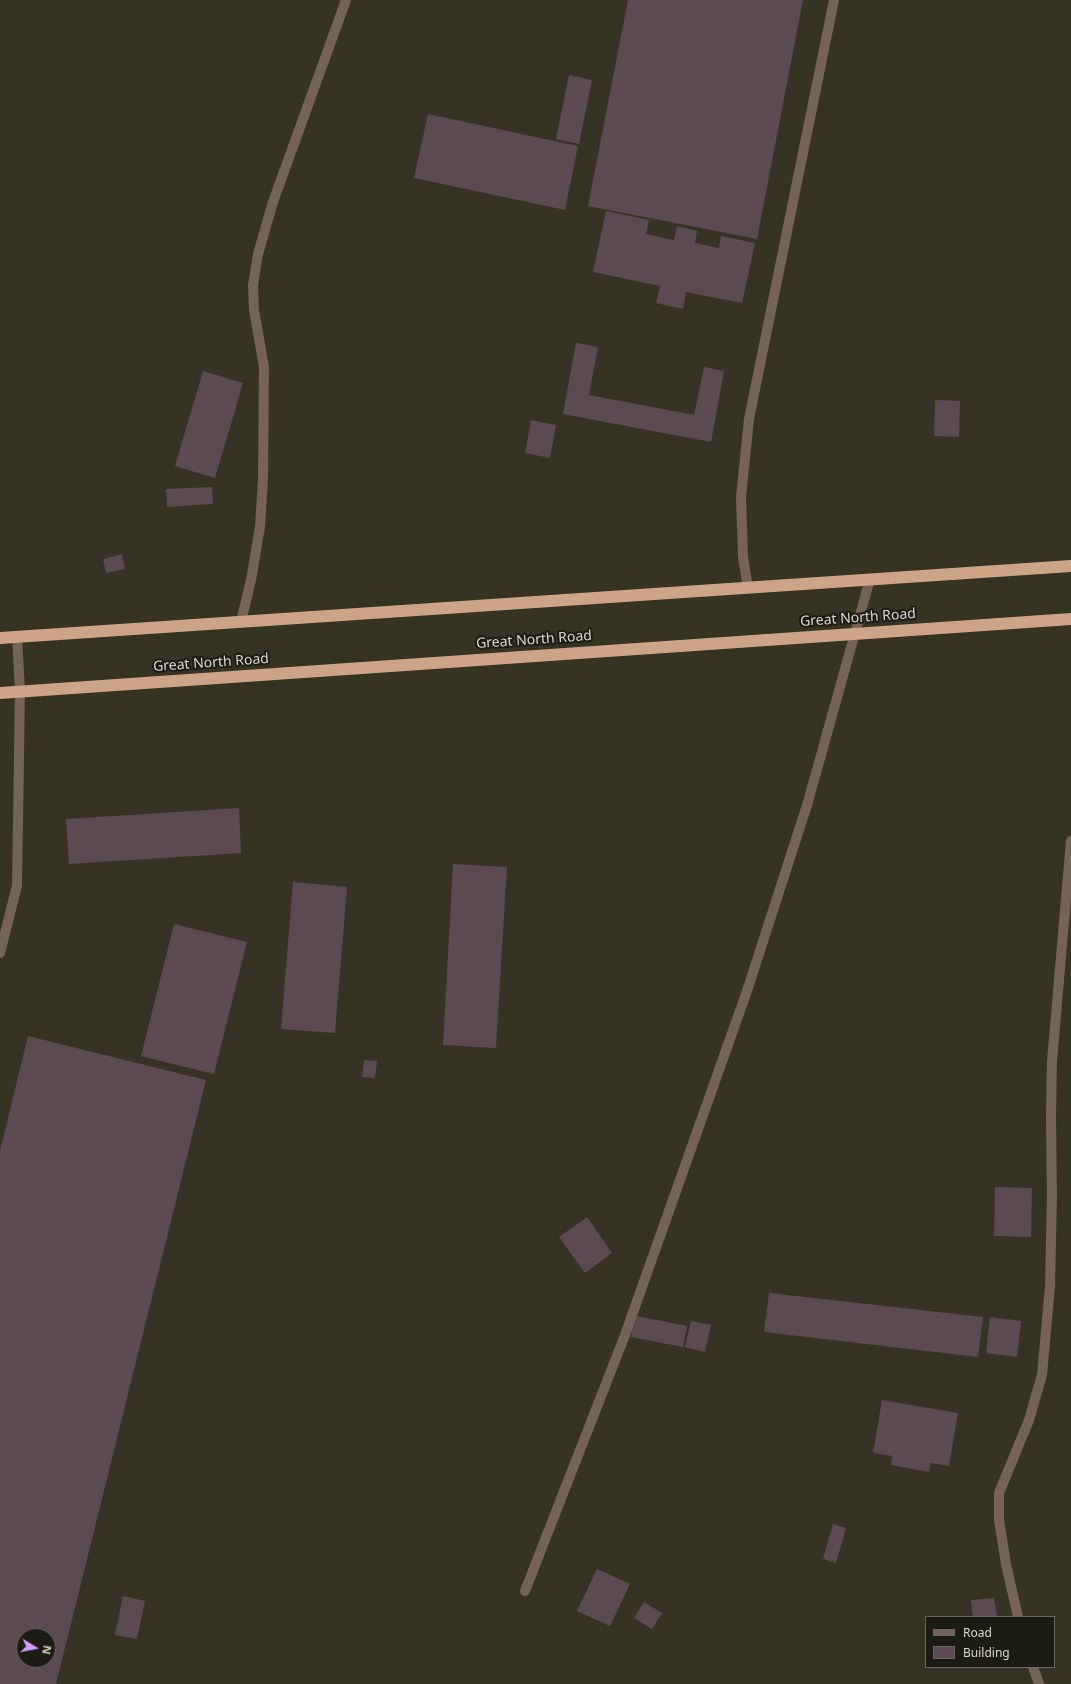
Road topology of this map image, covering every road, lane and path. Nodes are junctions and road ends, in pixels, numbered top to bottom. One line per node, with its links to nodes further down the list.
1 (346, 0): 7 (street)
2 (834, 0): 5 (street)
3 (1071, 566): 4 (highway)
4 (870, 579): 5 (highway); 8 (street)
5 (748, 588): 7 (highway)
6 (1071, 619): 8 (highway, Great North Road)
7 (241, 622): 9 (highway)
8 (855, 634): 11 (highway, Great North Road); 15 (street)
9 (17, 636): 10 (highway); 11 (street)
10 (0, 638)
11 (20, 691): 12 (highway, Great North Road); 14 (street)
12 (0, 693)
13 (1071, 841): 16 (street)
14 (0, 953)
15 (525, 1591)
16 (1018, 1616)
17 (1033, 1668): 18 (street)
18 (1039, 1684)

